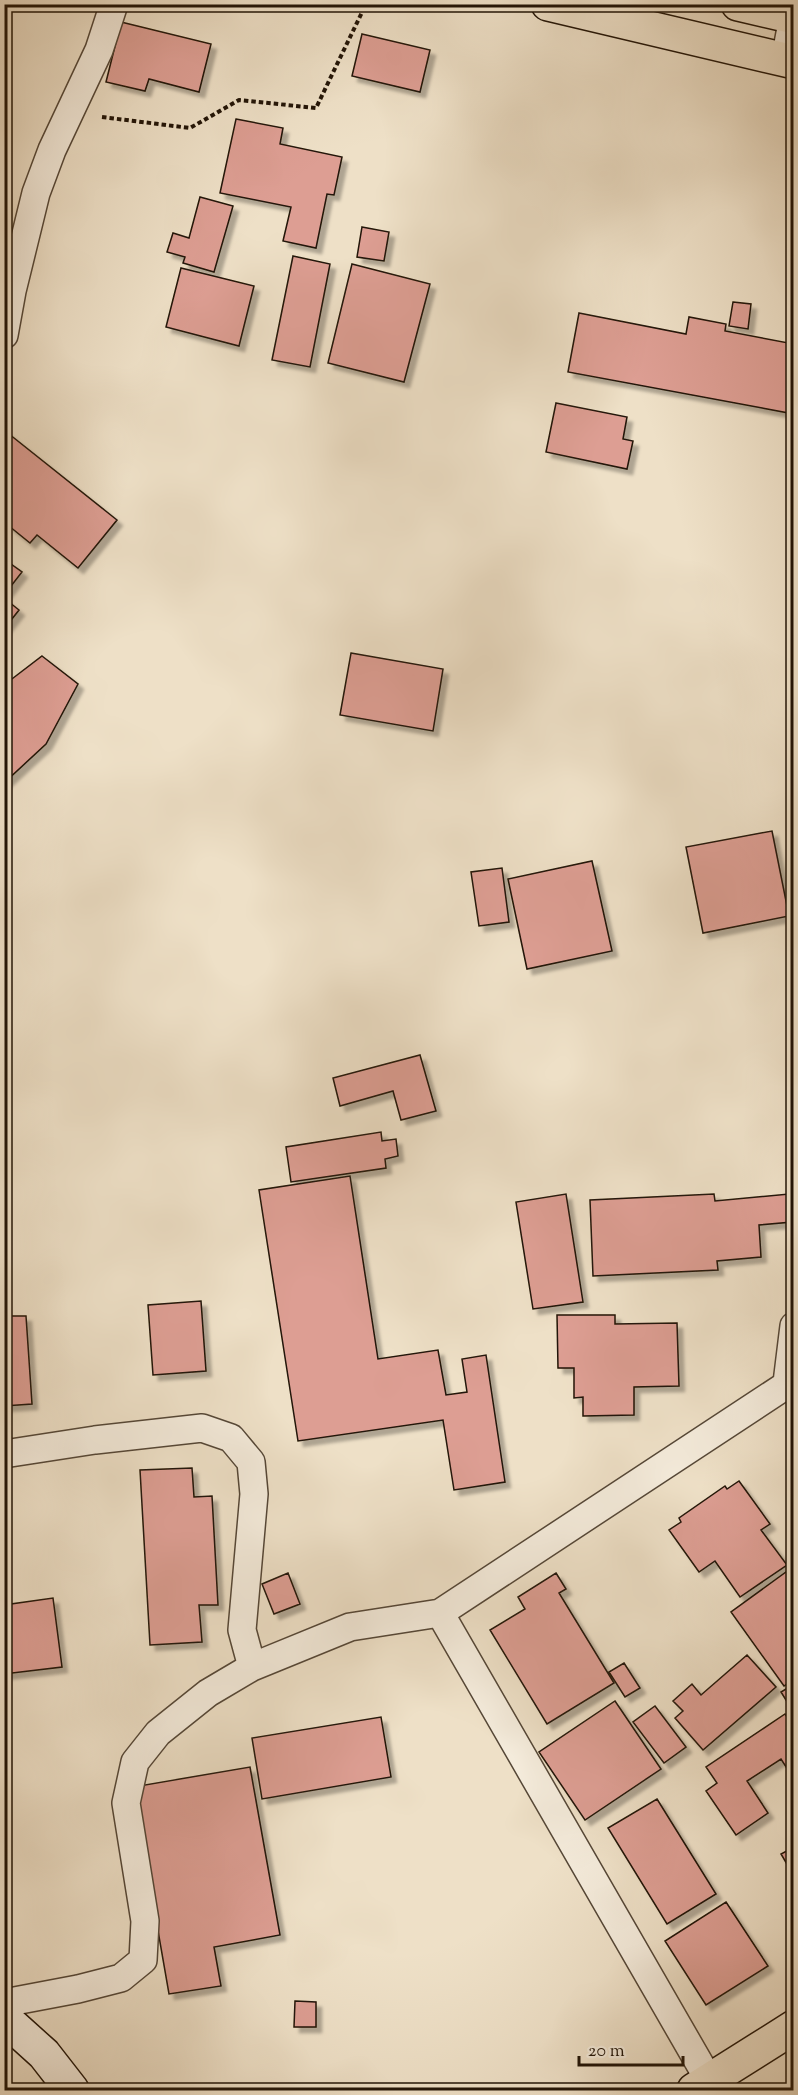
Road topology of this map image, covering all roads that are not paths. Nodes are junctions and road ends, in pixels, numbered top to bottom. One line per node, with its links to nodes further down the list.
1 (114, 4): 7 (street)
2 (548, 4): 6 (main road)
3 (738, 4): 5 (main road)
4 (794, 12): 5 (street)
5 (793, 17): 6 (street)
6 (789, 61)
7 (4, 335)
8 (794, 1326): 9 (street)
9 (790, 1382): 11 (street)
10 (4, 1454): 12 (street)
11 (440, 1613): 12 (street); 16 (street)
12 (252, 1667): 13 (street)
13 (4, 2003)
14 (4, 2018): 17 (street)
15 (794, 2027): 16 (main road)
16 (702, 2085)
17 (72, 2091)

